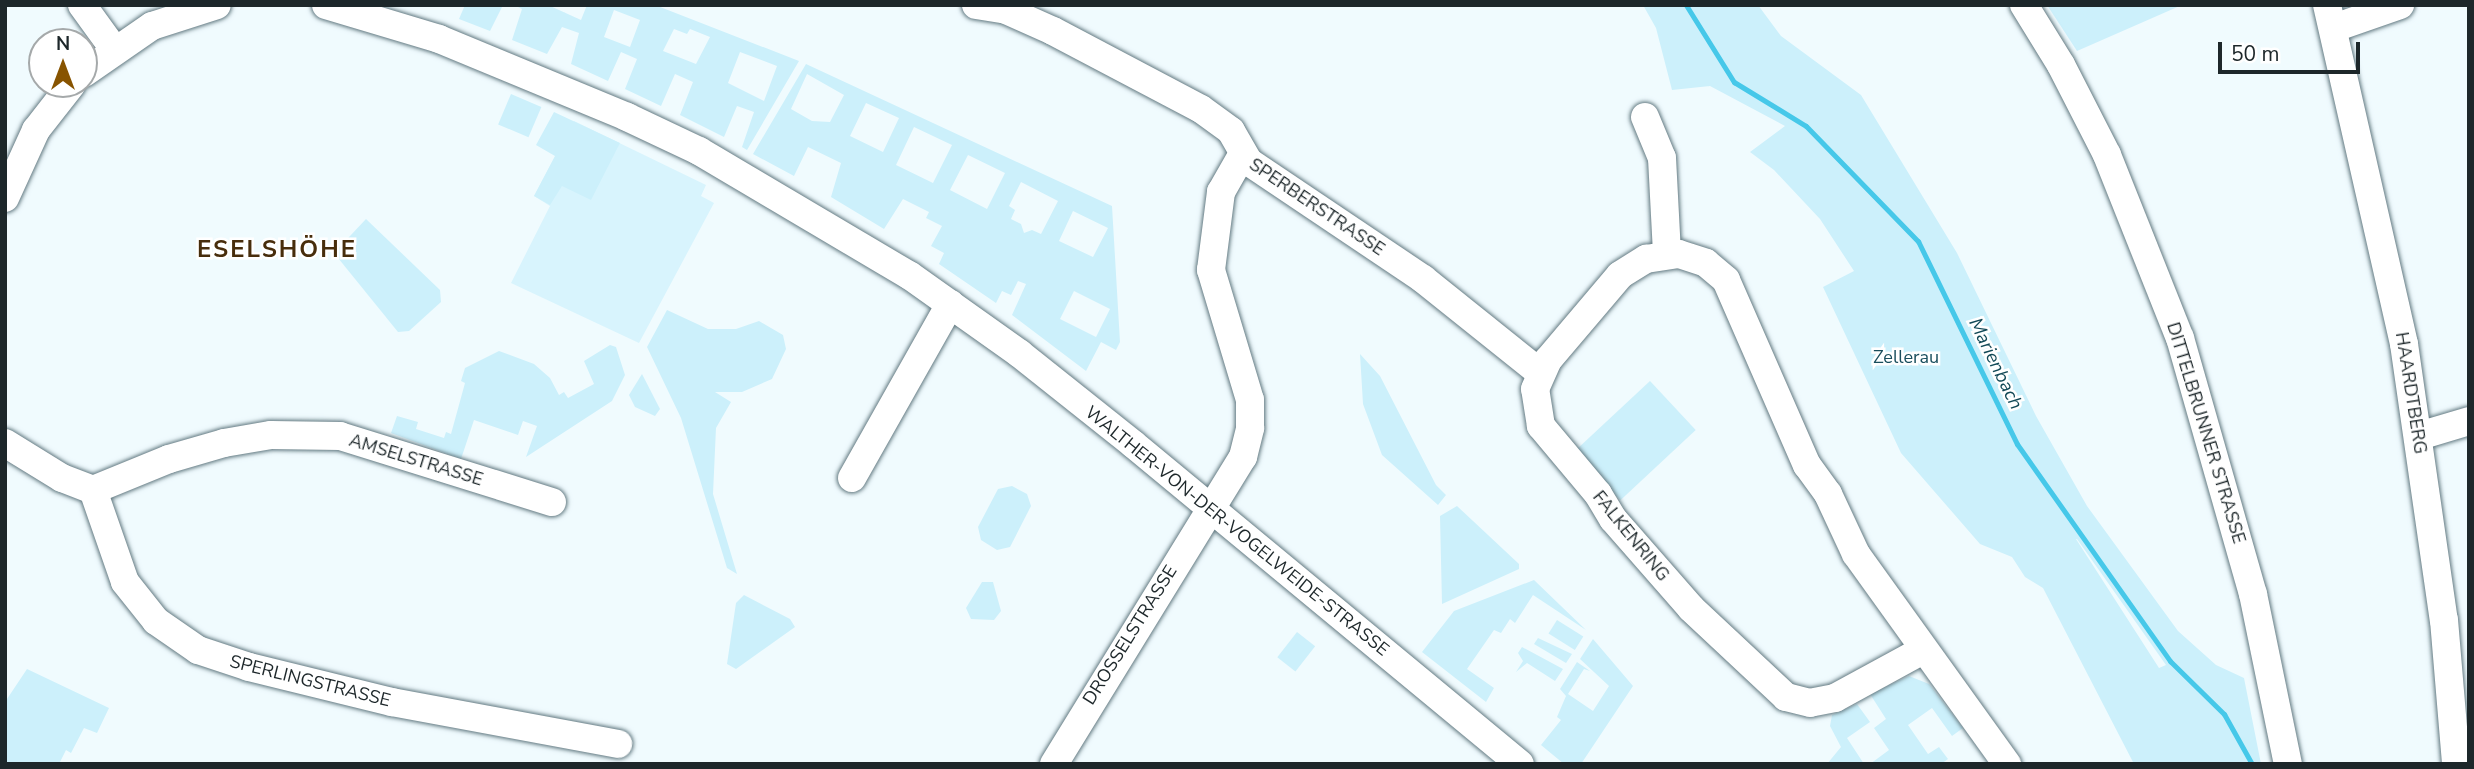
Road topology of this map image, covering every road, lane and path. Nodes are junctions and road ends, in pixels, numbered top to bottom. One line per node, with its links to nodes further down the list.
1 (82, 5): 8 (street)
2 (218, 5): 8 (street)
3 (326, 5): 15 (street, WALTHER-VON-DER-VOGELWEIDE-STRASSE)
4 (976, 5): 12 (street, SPERBERSTRASSE)
5 (2024, 5): 29 (street, DITTELBRUNNER STRASSE)
6 (2400, 5): 7 (street)
7 (2330, 17): 18 (street, HAARDTBERG)
8 (114, 49): 9 (street)
9 (98, 62)
10 (61, 98): 13 (street)
11 (1645, 117): 14 (street)
12 (1242, 155): 16 (street, SPERBERSTRASSE); 23 (street, DROSSELSTRASSE)
13 (5, 198)
14 (1667, 255): 16 (street); 24 (street)
15 (950, 304): 20 (street); 23 (street, WALTHER-VON-DER-VOGELWEIDE-STRASSE)
16 (1539, 372): 24 (street, FALKENRING)
17 (2469, 421): 18 (street)
18 (2419, 436): 30 (street, HAARDTBERG)
19 (5, 443): 21 (street)
20 (852, 478)
21 (93, 490): 22 (street, AMSELSTRASSE); 25 (street, SPERLINGSTRASSE)
22 (552, 502)
23 (1210, 508): 26 (street, DROSSELSTRASSE); 27 (street, WALTHER-VON-DER-VOGELWEIDE-STRASSE)
24 (1923, 650): 28 (street)
25 (618, 744)
26 (1054, 764)
27 (1520, 764)
28 (2007, 764)
29 (2288, 764)
30 (2456, 764)

